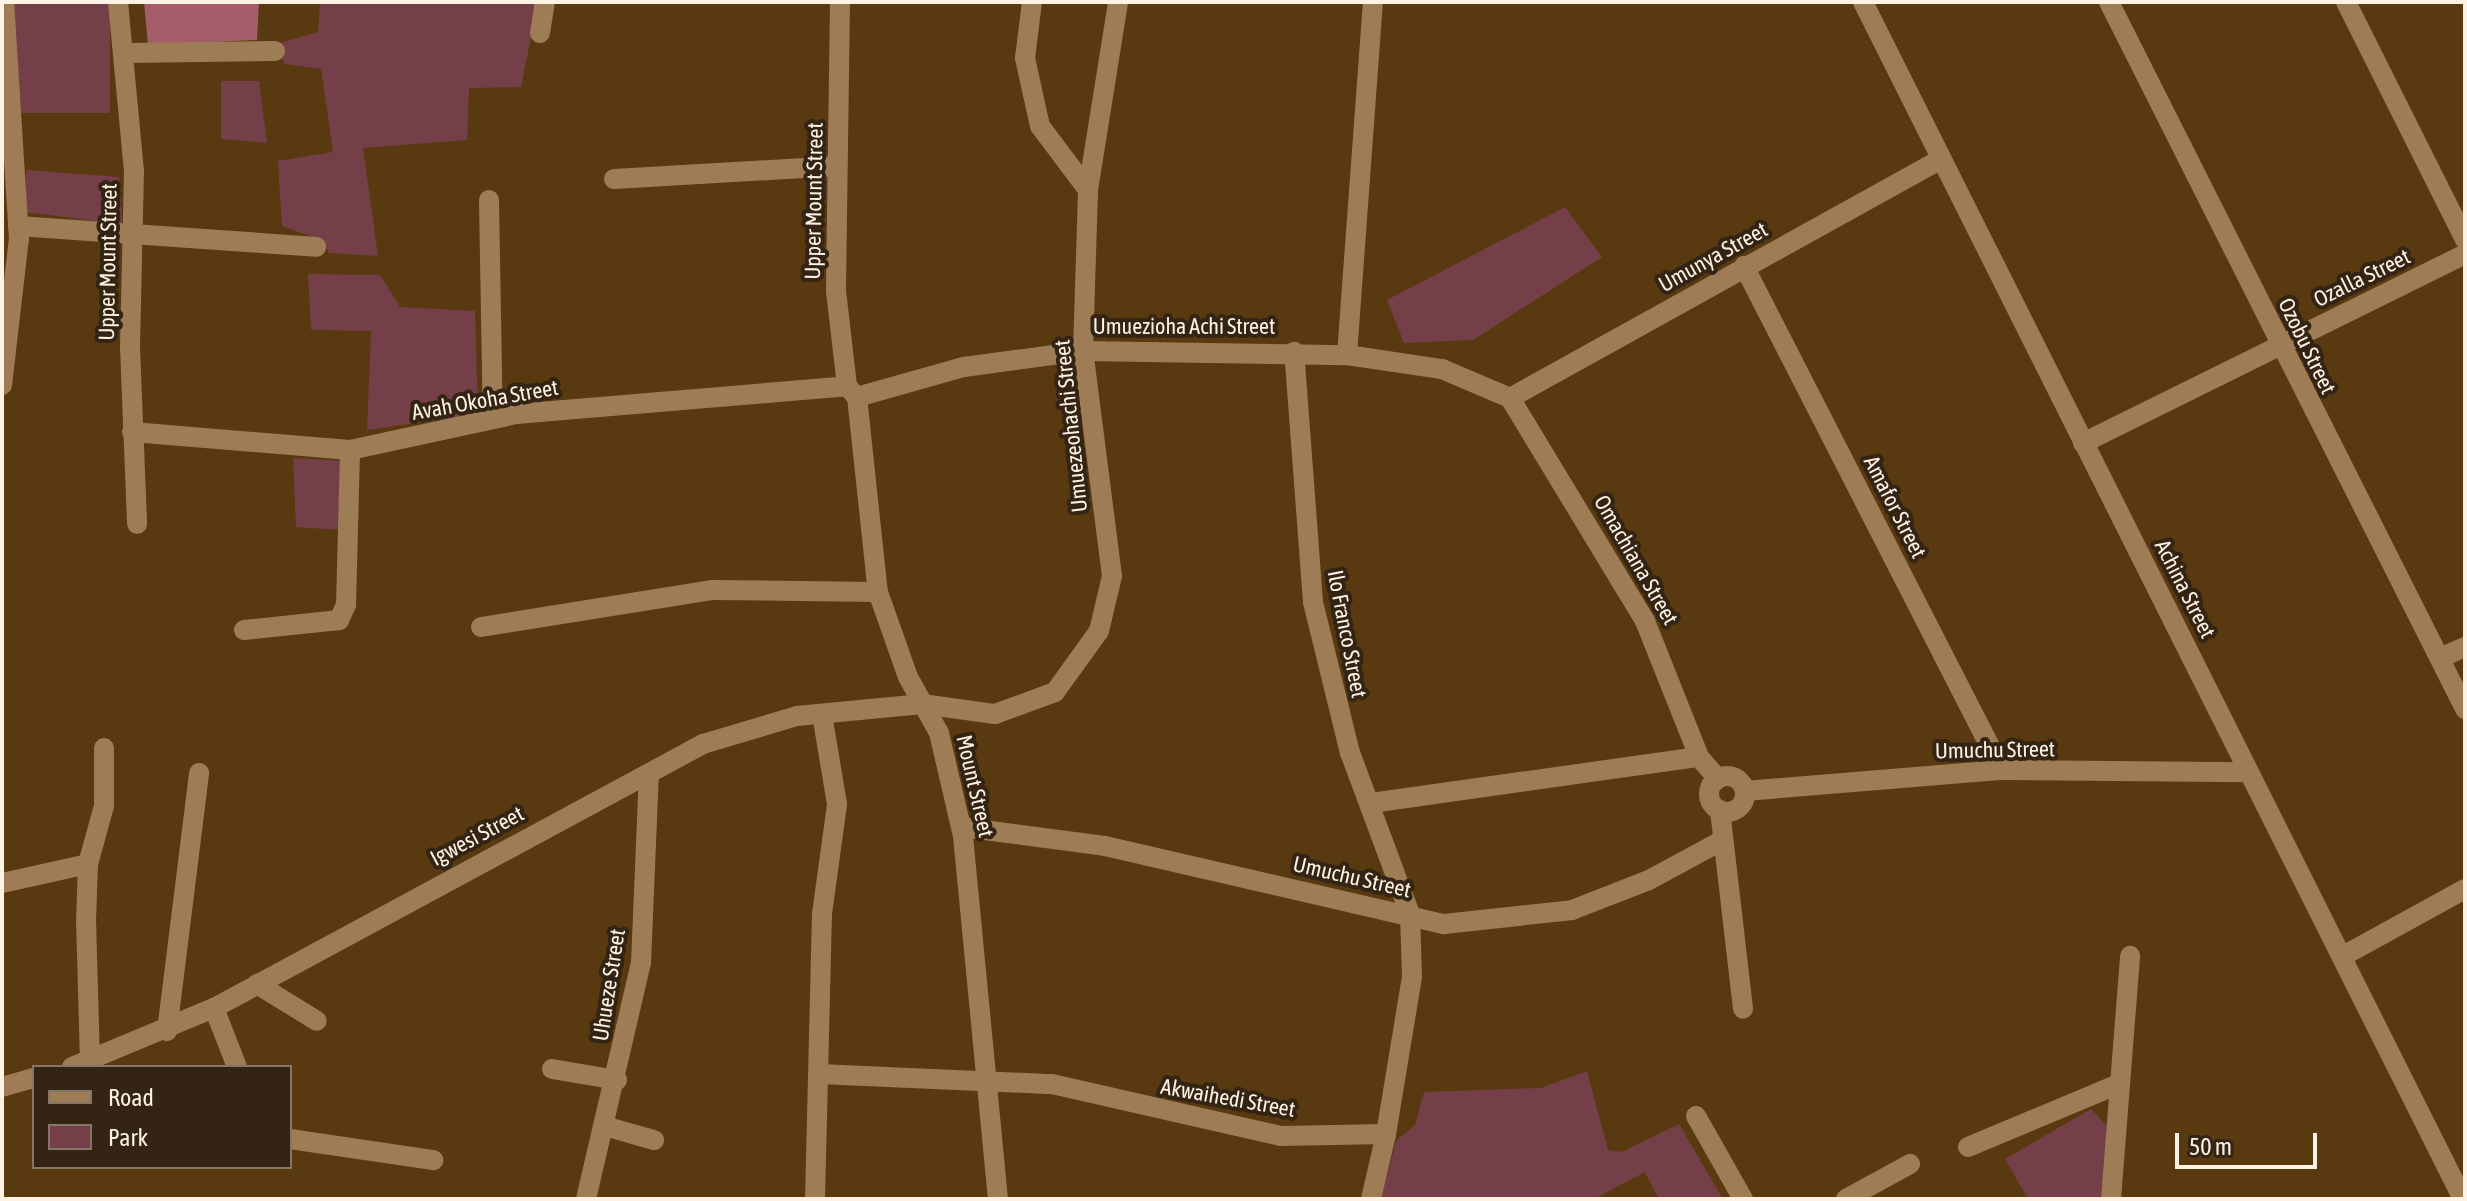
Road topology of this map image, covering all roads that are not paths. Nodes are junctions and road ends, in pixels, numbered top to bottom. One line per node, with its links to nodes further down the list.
1 (4, 2): 19 (street)
2 (118, 2): 13 (street, Upper Mount Street)
3 (545, 2): 11 (street)
4 (840, 2): 15 (street, Upper Mount Street)
5 (1032, 2): 17 (street)
6 (1118, 2): 17 (street, Umuezeohachi Street)
7 (1373, 2): 28 (street)
8 (1863, 2): 14 (street, Achina Street)
9 (2109, 2): 25 (street, Ozobu Street)
10 (2346, 2): 21 (street)
11 (540, 33)
12 (275, 51): 13 (street)
13 (127, 53): 20 (street, Upper Mount Street)
14 (1939, 160): 24 (street, Umunya Street); 34 (street, Achina Street)
15 (838, 166): 16 (street); 30 (street, Upper Mount Street)
16 (614, 179)
17 (1088, 190): 26 (street, Umuezeohachi Street)
18 (489, 200): 32 (street)
19 (18, 226): 20 (street); 29 (street)
20 (132, 233): 22 (street); 33 (street, Upper Mount Street)
21 (2465, 240)
22 (316, 247)
23 (2465, 254): 25 (street, Ozalla Street)
24 (1744, 266): 31 (street, Umunya Street); 47 (street, Amafor Street)
25 (2280, 346): 34 (street, Ozalla Street); 41 (street, Ozobu Street)
26 (1083, 351): 27 (street, Umuezioha Achi Street); 30 (street, Umuezioha Achi Street); 42 (street, Umuezeohachi Street)
27 (1294, 352): 28 (street, Umuezioha Achi Street); 53 (street, Ilo Franco Street)
28 (1347, 355): 31 (street, Umuezioha Achi Street)
29 (4, 382)
30 (852, 392): 32 (street, Avah Okoha Street); 37 (street, Mount Street)
31 (1510, 398): 46 (street, Omachiana Street)
32 (493, 419): 35 (street, Avah Okoha Street)
33 (132, 432): 35 (street, Avah Okoha Street); 36 (street, Upper Mount Street)
34 (2083, 443): 48 (street, Achina Street)
35 (350, 450): 39 (street)
36 (137, 524)
37 (878, 592): 38 (street); 42 (street, Mount Street)
38 (481, 627)
39 (244, 630)
40 (2465, 647): 41 (street)
41 (2440, 658): 43 (street, Ozobu Street)
42 (922, 704): 44 (street, Igwesi Street); 55 (street, Mount Street)
43 (2465, 709)
44 (822, 714): 50 (street, Igwesi Street); 71 (street)
45 (104, 748): 57 (street)
46 (1699, 757): 51 (street, Omachiana Street); 53 (street)
47 (2002, 770): 48 (street, Umuchu Street); 52 (street, Umuchu Street)
48 (2247, 772): 62 (street, Achina Street)
49 (199, 773): 67 (street)
50 (649, 774): 63 (street, Igwesi Street); 73 (street, Uhueze Street)
51 (1718, 779): 52 (street, Umuchu Street); 54 (street)
52 (1745, 791): 54 (street)
53 (1371, 803): 60 (street, Ilo Franco Street)
54 (1720, 810): 56 (street)
55 (961, 827): 60 (street, Umuchu Street); 74 (street, Mount Street)
56 (1721, 841): 60 (street, Umuchu Street); 65 (street)
57 (88, 864): 58 (street); 68 (street)
58 (2, 883)
59 (2465, 889): 62 (street)
60 (1410, 914): 79 (street)
61 (2130, 956): 75 (street)
62 (2343, 956): 92 (street, Achina Street)
63 (257, 984): 64 (street, Igwesi Street); 66 (street)
64 (214, 1008): 67 (street, Igwesi Street); 69 (street)
65 (1743, 1009)
66 (317, 1021)
67 (167, 1031): 68 (street, Igwesi Street)
68 (81, 1065)
69 (236, 1065)
70 (552, 1069): 73 (street)
71 (819, 1074): 74 (street, Akwaihedi Street); 86 (street)
72 (32, 1079): 76 (street)
73 (617, 1080): 78 (street, Uhueze Street)
74 (986, 1084): 79 (street, Akwaihedi Street); 87 (street, Mount Street)
75 (2116, 1085): 82 (street); 91 (street)
76 (2, 1087)
77 (1696, 1116): 89 (street)
78 (608, 1127): 81 (street); 85 (street, Uhueze Street)
79 (1386, 1134): 88 (street)
80 (292, 1139): 83 (street)
81 (654, 1140)
82 (1968, 1147)
83 (433, 1160)
84 (1910, 1164): 90 (street)
85 (586, 1199)
86 (815, 1199)
87 (998, 1199)
88 (1371, 1199)
89 (1743, 1199)
90 (1846, 1199)
91 (2111, 1199)
92 (2463, 1199)

